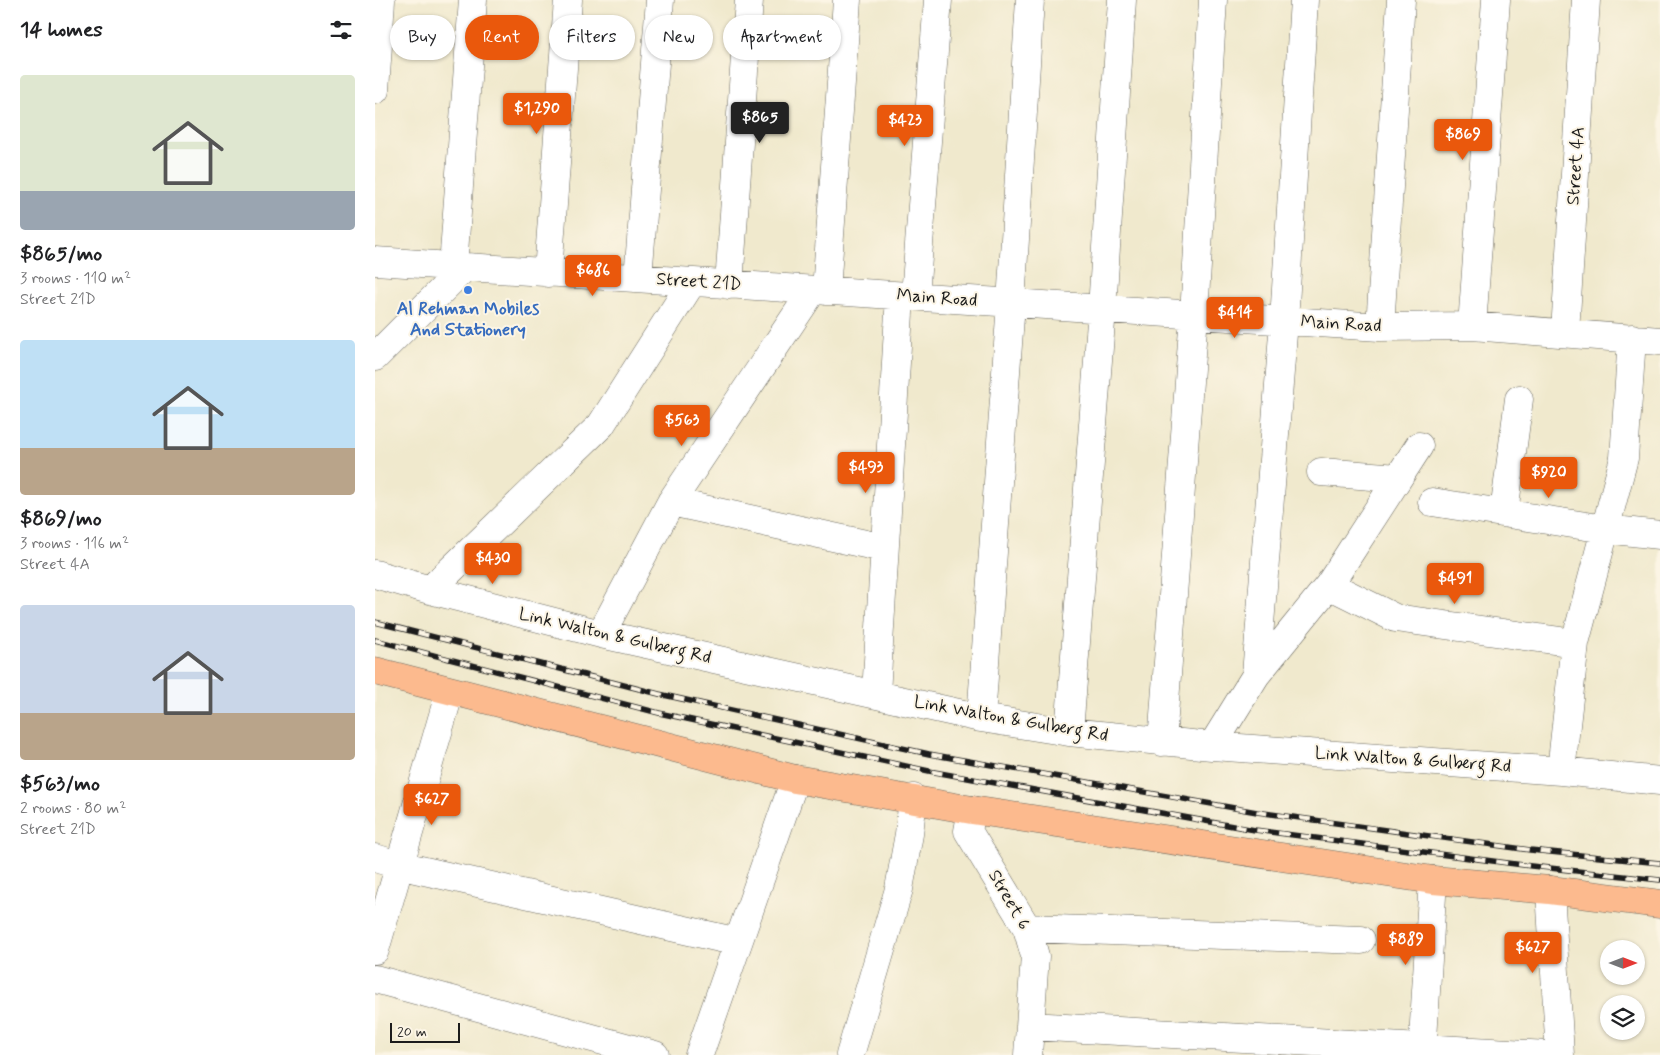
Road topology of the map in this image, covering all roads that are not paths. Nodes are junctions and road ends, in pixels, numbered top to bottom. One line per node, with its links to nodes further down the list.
1 (381, 0): 15 (street)
2 (473, 0): 17 (street)
3 (568, 0): 18 (street)
4 (660, 0): 19 (street)
5 (749, 0): 21 (street)
6 (847, 0): 22 (street)
7 (938, 0): 23 (street)
8 (1030, 0): 24 (street)
9 (1122, 0): 25 (street)
10 (1213, 0): 26 (street)
11 (1304, 0): 27 (street)
12 (1401, 0): 29 (street)
13 (1496, 0): 28 (street)
14 (1586, 0): 30 (street, Street 4A)
15 (375, 90)
16 (375, 261): 17 (street, Street 21D)
17 (459, 267): 18 (street, Street 21D); 33 (street)
18 (548, 273): 19 (street, Street 21D)
19 (638, 278): 20 (street, Street 21D)
20 (692, 282): 21 (street, Street 21D); 46 (street)
21 (729, 285): 22 (street, Street 21D)
22 (820, 290): 23 (street, Main Road); 38 (street)
23 (907, 296): 24 (street, Main Road); 43 (street)
24 (1011, 303): 25 (street, Main Road); 53 (street)
25 (1103, 309): 26 (street, Main Road); 54 (street)
26 (1194, 315): 27 (street, Main Road); 55 (street)
27 (1284, 321): 29 (street, Main Road); 50 (street)
28 (1472, 326): 29 (street, Main Road); 30 (street, Main Road)
29 (1380, 327)
30 (1565, 332): 31 (street, Main Road)
31 (1632, 338): 32 (street, Main Road); 41 (street)
32 (1660, 341)
33 (375, 357)
34 (1519, 399): 40 (street)
35 (1419, 446): 37 (street)
36 (1321, 472): 37 (street)
37 (1398, 478): 45 (street)
38 (671, 502): 43 (street); 47 (street)
39 (1432, 502): 40 (street)
40 (1505, 514): 41 (street)
41 (1605, 529): 42 (street); 48 (street)
42 (1660, 535)
43 (884, 548): 52 (street)
44 (375, 574): 46 (street, Link Walton & Gulberg Rd)
45 (1329, 585): 48 (street); 50 (street)
46 (430, 590): 47 (street, Link Walton & Gulberg Rd)
47 (601, 634): 52 (street, Link Walton & Gulberg Rd)
48 (1575, 643): 57 (street)
49 (375, 672): 51 (main road)
50 (1256, 675): 56 (street)
51 (450, 691): 58 (main road); 62 (street)
52 (876, 694): 53 (street, Link Walton & Gulberg Rd)
53 (981, 718): 54 (street, Link Walton & Gulberg Rd)
54 (1069, 732): 55 (street, Link Walton & Gulberg Rd)
55 (1162, 742): 56 (street, Link Walton & Gulberg Rd)
56 (1212, 746): 57 (street, Link Walton & Gulberg Rd)
57 (1561, 771): 59 (street, Link Walton & Gulberg Rd)
58 (795, 779): 60 (main road); 68 (street)
59 (1660, 782)
60 (913, 798): 61 (main road); 75 (street)
61 (972, 810): 63 (main road); 66 (street, Street 6)
62 (387, 861): 68 (street); 69 (street)
63 (1433, 880): 64 (main road); 72 (street)
64 (1549, 890): 65 (main road); 78 (street)
65 (1660, 904)
66 (1027, 928): 67 (street); 71 (street, Street 6)
67 (1361, 940)
68 (738, 942): 74 (street)
69 (375, 950)
70 (375, 980): 73 (street)
71 (1030, 1026): 72 (street); 76 (street, Street 6)
72 (1423, 1052): 77 (street)
73 (655, 1055)
74 (699, 1055)
75 (850, 1055)
76 (1028, 1055)
77 (1547, 1055)
78 (1559, 1055)

